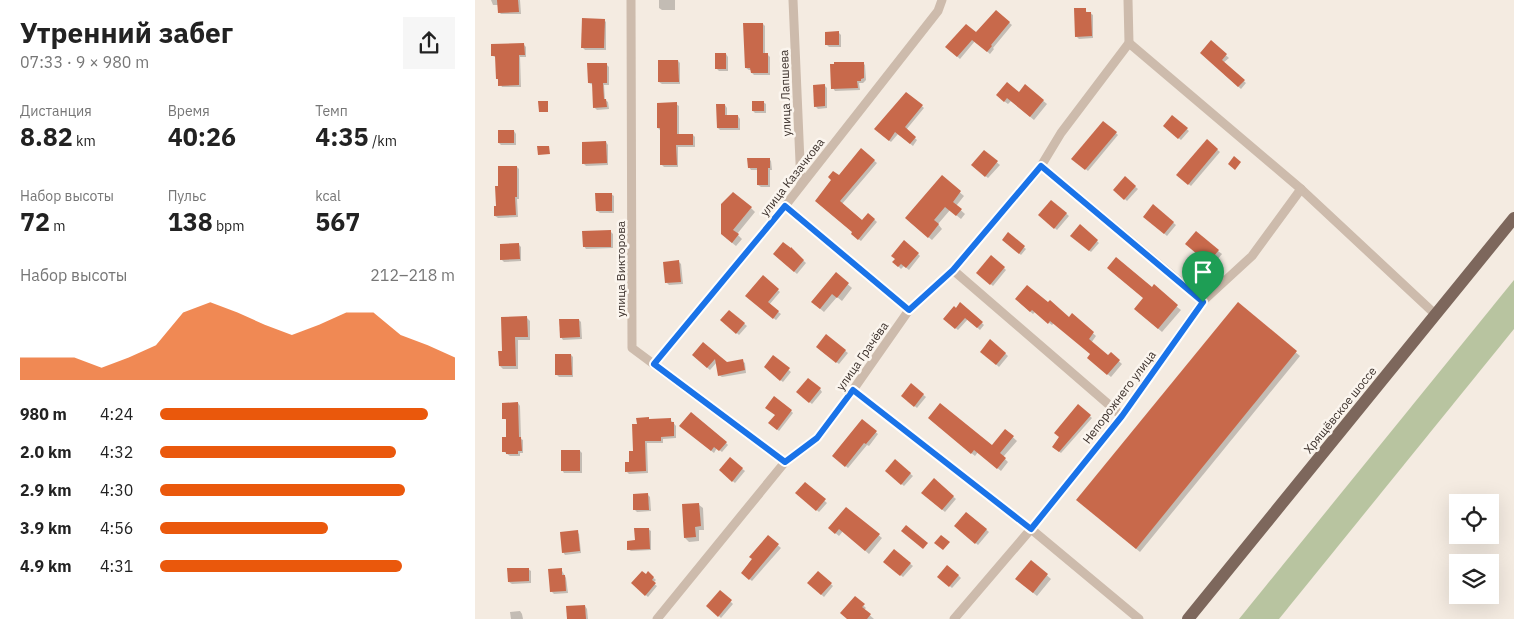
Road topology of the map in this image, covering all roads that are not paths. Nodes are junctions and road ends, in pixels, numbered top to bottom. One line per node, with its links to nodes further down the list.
1 (631, 0): 15 (street, улица Викторова)
2 (793, 0): 7 (street, улица Лапшева)
3 (942, 0): 7 (street, улица Казачкова)
4 (1127, 0): 5 (street)
5 (1129, 43): 6 (street, улица Грачёва); 8 (street)
6 (1041, 166): 11 (street, улица Грачёва); 12 (street)
7 (801, 185): 9 (street, улица Казачкова)
8 (1301, 189): 12 (street, Непорожнего улица); 14 (street)
9 (785, 206): 13 (street); 15 (street, улица Казачкова)
10 (1514, 218): 14 (main road, Хрящёвское шоссе)
11 (953, 270): 13 (street, улица Грачёва); 17 (street)
12 (1203, 302): 17 (street, Непорожнего улица)
13 (909, 310): 16 (street, улица Грачёва)
14 (1435, 314): 23 (main road, Хрящёвское шоссе)
15 (654, 364): 18 (street, улица Викторова)
16 (853, 390): 18 (street, улица Грачёва); 19 (street)
17 (1122, 416): 19 (street, Непорожнего улица)
18 (785, 462): 20 (street, улица Грачёва)
19 (1031, 529): 21 (street, Непорожнего улица); 22 (street)
20 (657, 619)
21 (954, 619)
22 (1139, 619)
23 (1188, 619)

